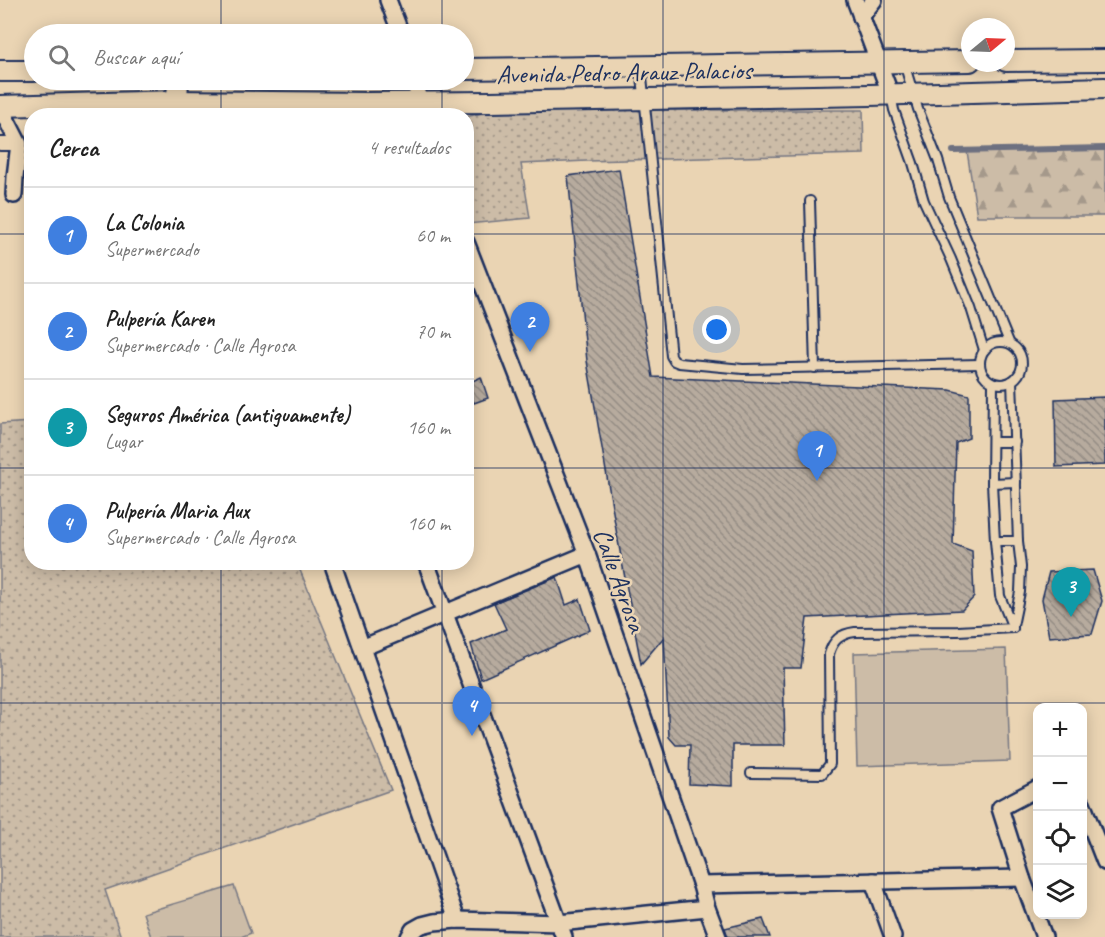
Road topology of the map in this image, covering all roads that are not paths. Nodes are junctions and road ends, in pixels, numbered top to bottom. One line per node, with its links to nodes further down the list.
1 (388, 0): 5 (street)
2 (855, 0): 4 (street)
3 (874, 0): 4 (street)
4 (861, 17): 10 (street)
5 (397, 24)
6 (1103, 60): 9 (street); 15 (street)
7 (904, 61): 8 (street, Avenida Pedro Arauz Palacios); 10 (street, Avenida Pedro Arauz Palacios); 19 (lane)
8 (961, 61)
9 (1015, 61)
10 (878, 62): 11 (street, Avenida Pedro Arauz Palacios); 18 (street)
11 (640, 66): 12 (street, Avenida Pedro Arauz Palacios); 20 (lane)
12 (474, 69)
13 (0, 71): 14 (street)
14 (24, 71)
15 (1104, 88): 19 (street, Avenida Pedro Arauz Palacios)
16 (178, 90): 21 (street)
17 (417, 90): 27 (street)
18 (890, 93): 19 (street, Avenida Pedro Arauz Palacios); 20 (street, Avenida Pedro Arauz Palacios); 36 (lane)
19 (913, 93): 35 (lane)
20 (644, 98): 22 (street, Avenida Pedro Arauz Palacios); 38 (lane)
21 (177, 101): 23 (street, Avenida Pedro Arauz Palacios); 24 (street, Avenida Pedro Arauz Palacios)
22 (491, 102): 28 (street, Avenida Pedro Arauz Palacios); 29 (street)
23 (368, 103): 25 (street); 26 (street, Avenida Pedro Arauz Palacios)
24 (0, 107): 31 (street)
25 (378, 108)
26 (411, 108)
27 (420, 108)
28 (430, 108)
29 (470, 108)
30 (0, 144): 31 (street)
31 (19, 144): 32 (street)
32 (14, 195)
33 (810, 201): 38 (lane)
34 (474, 263): 47 (street, Calle Agrosa)
35 (1009, 342): 36 (lane); 39 (lane)
36 (984, 350): 37 (lane)
37 (980, 364): 38 (lane); 40 (lane)
38 (815, 368)
39 (1012, 381): 40 (lane); 42 (lane)
40 (993, 382): 41 (lane)
41 (993, 442): 42 (lane); 44 (lane)
42 (1015, 442): 43 (lane)
43 (1016, 482): 44 (lane); 45 (lane)
44 (992, 483): 46 (lane)
45 (1018, 541): 46 (lane); 51 (lane)
46 (995, 542): 51 (lane)
47 (587, 554): 50 (street); 59 (street, Calle Agrosa)
48 (335, 570): 52 (street)
49 (429, 570): 50 (street)
50 (444, 614): 52 (street); 62 (street)
51 (1013, 628): 53 (lane)
52 (362, 648): 61 (street)
53 (750, 773)
54 (1033, 791): 57 (street)
55 (1086, 811): 56 (street)
56 (1105, 862)
57 (1022, 878): 58 (street); 66 (street)
58 (873, 881): 59 (street); 65 (street)
59 (701, 885): 60 (street, Calle Agrosa)
60 (707, 908): 62 (street); 64 (street, Calle Agrosa)
61 (457, 920): 62 (street); 63 (street)
62 (562, 930)
63 (409, 937)
64 (718, 937)
65 (893, 937)
66 (1044, 937)

